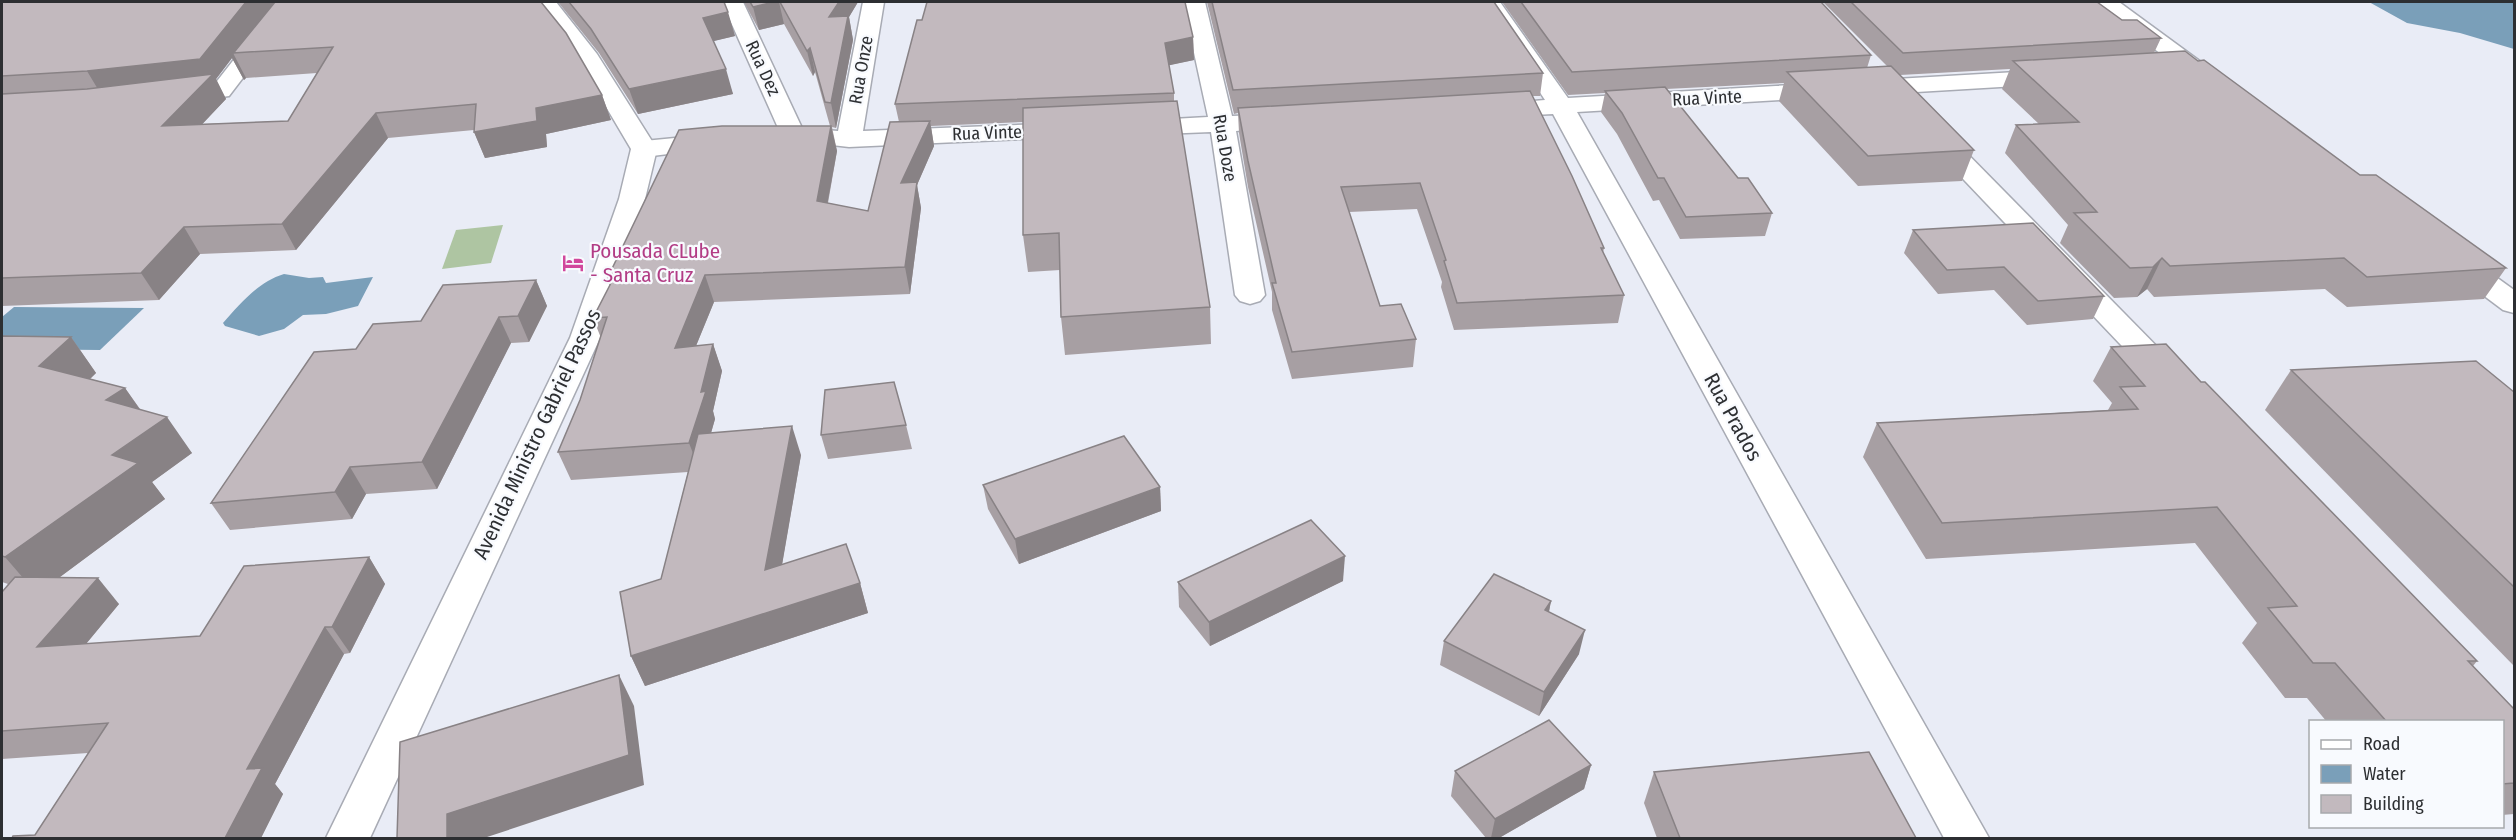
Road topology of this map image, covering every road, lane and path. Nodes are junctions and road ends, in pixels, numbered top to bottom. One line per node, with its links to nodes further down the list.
1 (290, 2): 14 (street)
2 (545, 2): 22 (street)
3 (732, 2): 19 (street, Rua Dez)
4 (874, 2): 20 (street, Rua Onze)
5 (1194, 2): 18 (street, Rua Doze)
6 (1491, 2): 15 (street, Rua Prados)
7 (2106, 2): 9 (street)
8 (1864, 61): 12 (street)
9 (2195, 68): 10 (street); 13 (street)
10 (2159, 70)
11 (2077, 75): 12 (street, Rua Vinte)
12 (1888, 87): 15 (street, Rua Vinte); 26 (street)
13 (2223, 89)
14 (156, 99)
15 (1561, 106): 16 (street, Rua Vinte); 28 (street, Rua Prados)
16 (1467, 111)
17 (1303, 120): 18 (street, Rua Vinte)
18 (1222, 124): 20 (street, Rua Vinte); 24 (street, Rua Doze)
19 (782, 135): 20 (street, Rua Vinte)
20 (849, 139)
21 (735, 140): 22 (street)
22 (644, 149): 27 (street, Avenida Ministro Gabriel Passos)
23 (2439, 249): 25 (street)
24 (1250, 295)
25 (2514, 304)
26 (2187, 396)
27 (348, 838)
28 (1967, 838)

